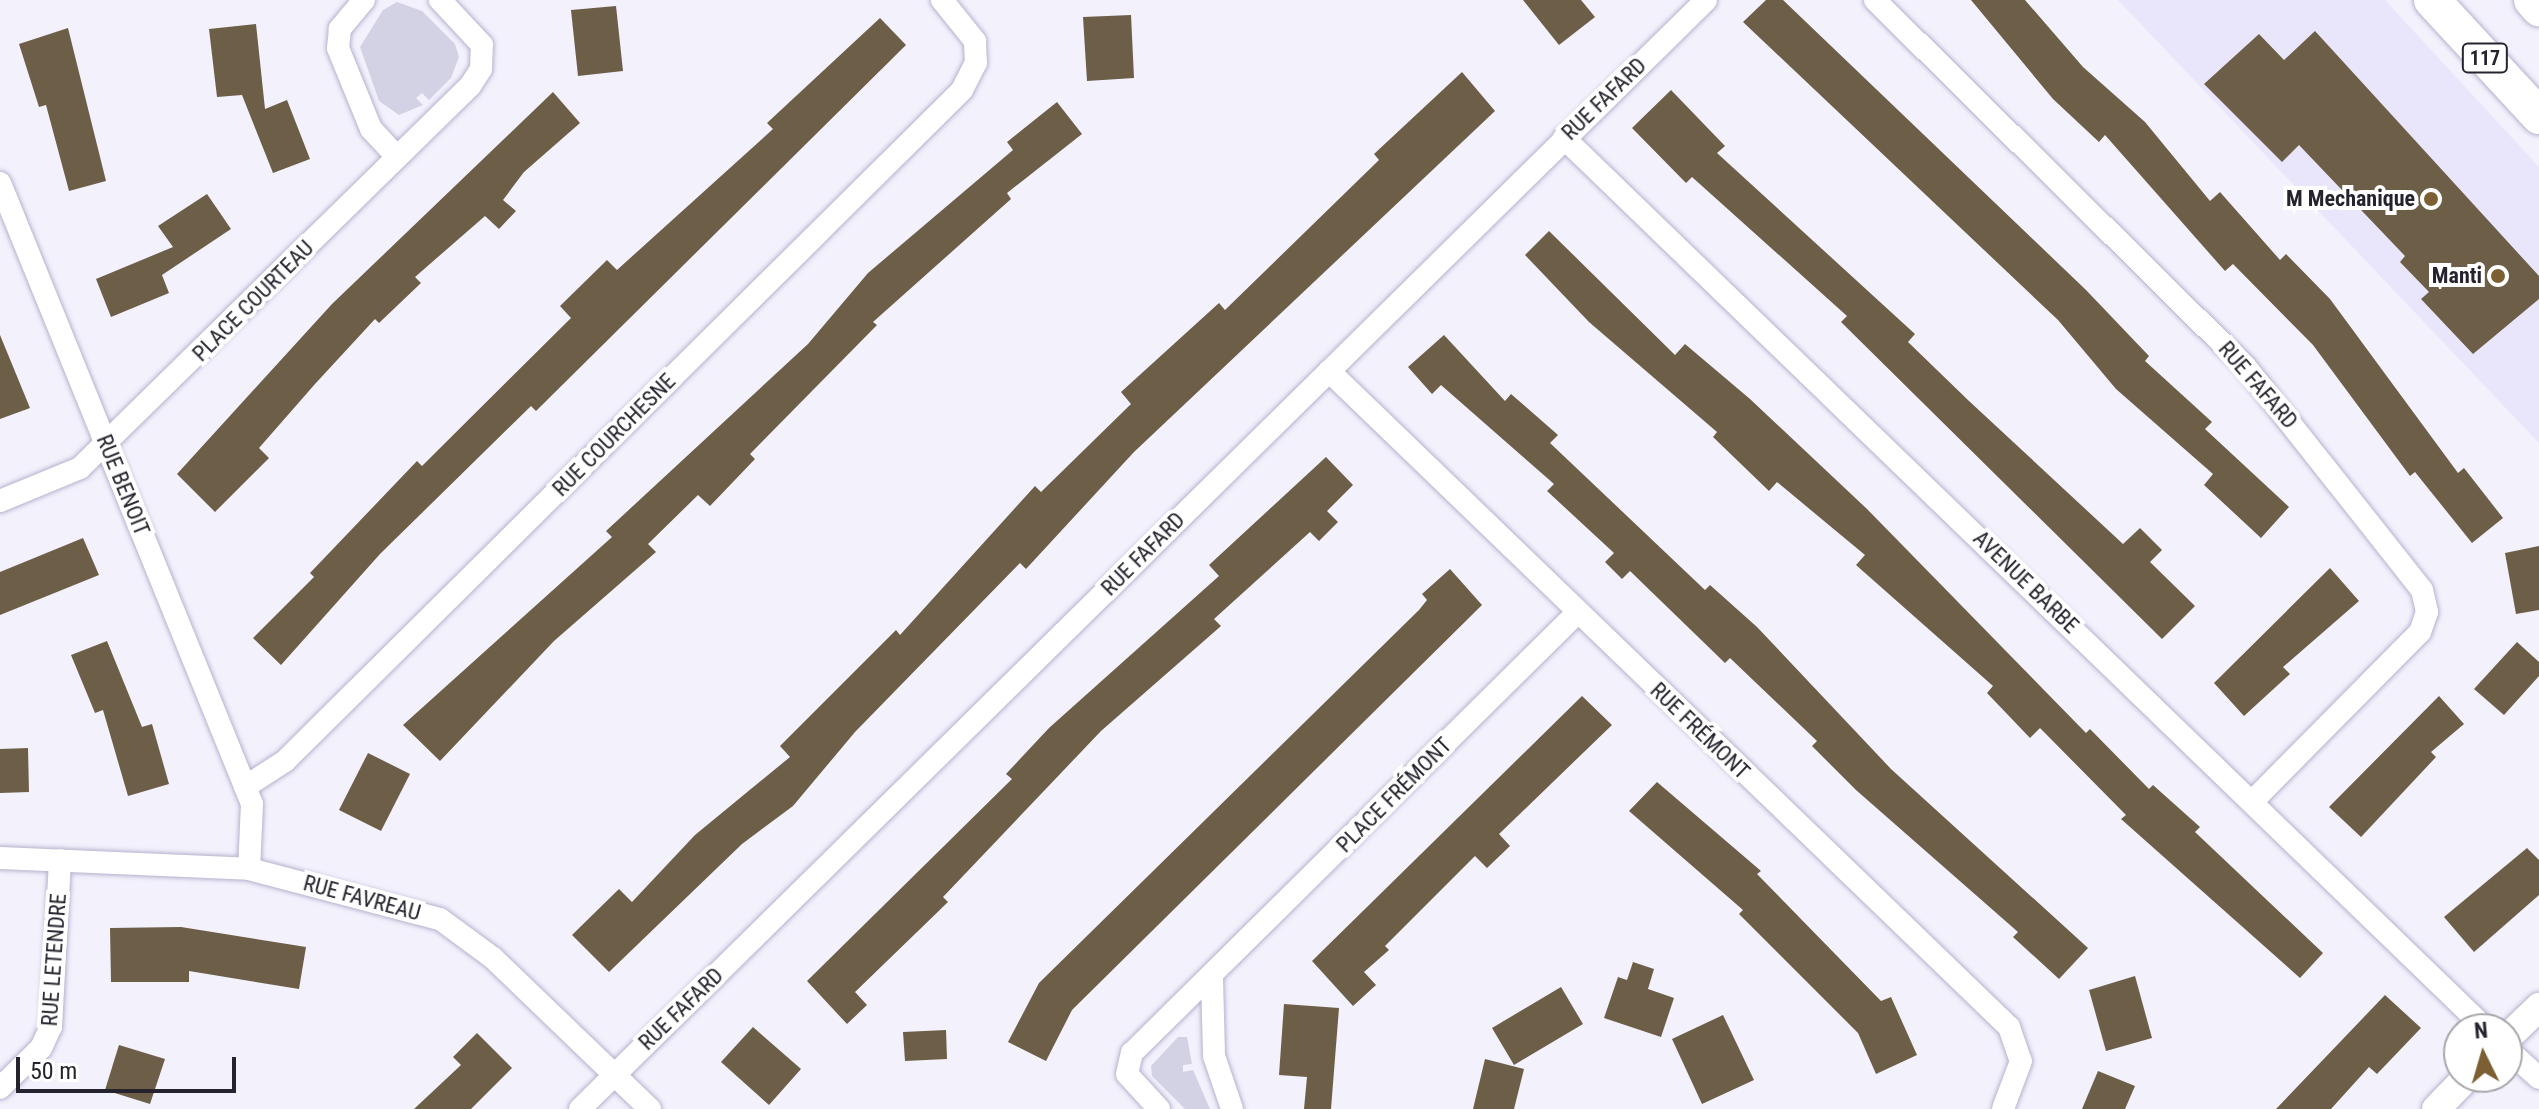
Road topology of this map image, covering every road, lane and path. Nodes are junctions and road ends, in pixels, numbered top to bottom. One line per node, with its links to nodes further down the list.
1 (364, 0): 11 (street)
2 (440, 0): 11 (street, PLACE COURTEAU)
3 (942, 0): 17 (street, RUE COURCHESNE)
4 (1706, 0): 10 (street, RUE FAFARD)
5 (1875, 0): 18 (street, RUE FAFARD)
6 (2432, 0): 9 (main road, 117)
7 (2532, 0): 8 (main road)
8 (2539, 8)
9 (2539, 116)
10 (1564, 138): 13 (street, RUE FAFARD); 18 (street, AVENUE BARBE)
11 (396, 156): 14 (street, PLACE COURTEAU)
12 (0, 183): 14 (street, RUE BENOIT)
13 (1329, 371): 16 (street, RUE FRÉMONT); 27 (street, RUE FAFARD)
14 (107, 443): 15 (street, PLACE COURTEAU); 17 (street, RUE BENOIT)
15 (0, 501)
16 (1577, 613): 22 (street, PLACE FRÉMONT); 35 (street, RUE FRÉMONT)
17 (245, 787): 21 (street)
18 (2254, 800): 24 (street, AVENUE BARBE)
19 (0, 858): 20 (street, RUE FAVREAU)
20 (60, 860): 21 (street, RUE FAVREAU); 29 (street, RUE LETENDRE)
21 (249, 869): 27 (street, RUE FAVREAU)
22 (1212, 978): 33 (street, PLACE FRÉMONT); 34 (street)
23 (2539, 1007): 25 (street)
24 (2470, 1013)
25 (2523, 1022)
26 (2523, 1064): 28 (street)
27 (614, 1074): 31 (street, RUE FAFARD); 32 (street, RUE FAVREAU)
28 (2539, 1078)
29 (0, 1088)
30 (2452, 1093): 36 (street)
31 (580, 1109)
32 (650, 1109)
33 (1159, 1109)
34 (1232, 1109)
35 (2003, 1109)
36 (2436, 1109)

